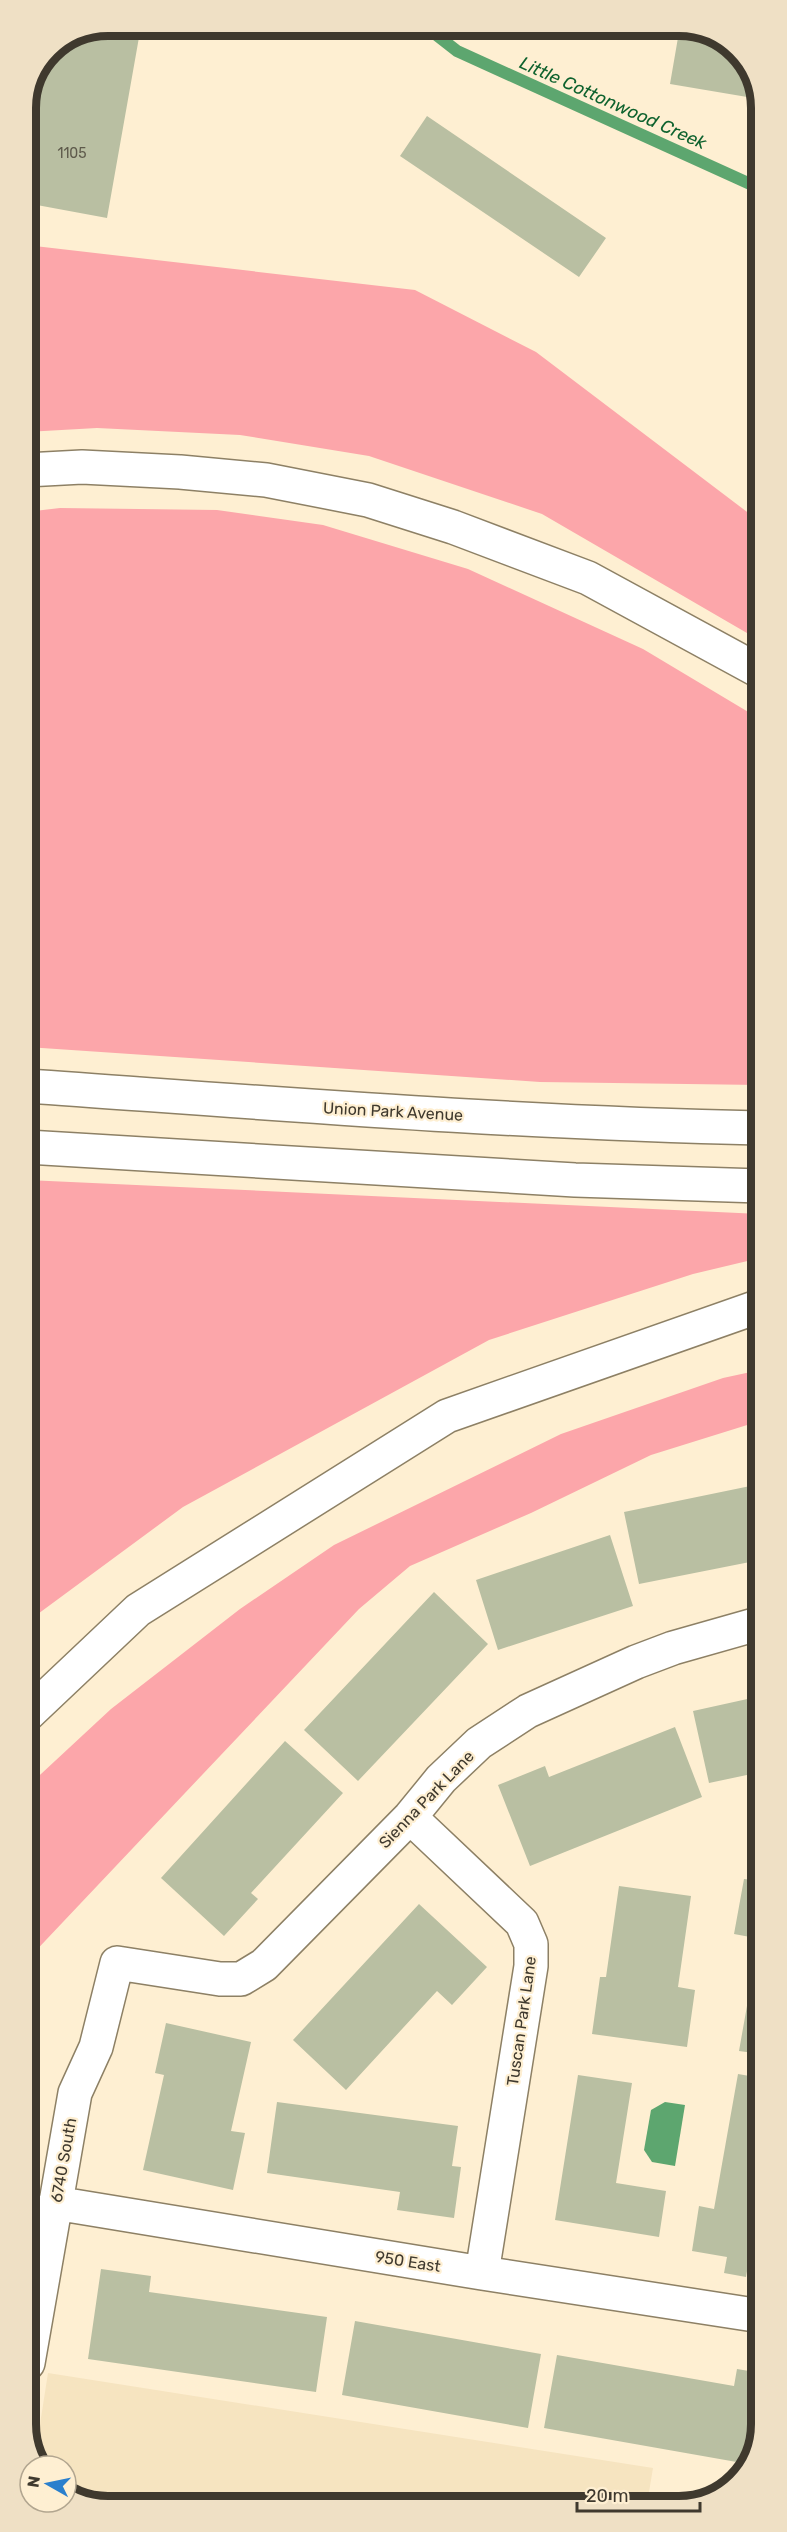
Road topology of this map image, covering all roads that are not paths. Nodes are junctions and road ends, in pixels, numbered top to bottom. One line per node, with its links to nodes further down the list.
1 (36, 469): 2 (main road)
2 (751, 668)
3 (36, 1087): 4 (main road, Union Park Avenue)
4 (751, 1128)
5 (36, 1148): 6 (main road)
6 (751, 1186)
7 (751, 1309): 9 (main road)
8 (751, 1626): 10 (main road, Sienna Park Lane)
9 (36, 1706)
10 (410, 1817): 11 (main road, Sienna Park Lane); 13 (main road, Tuscan Park Lane)
11 (117, 1964): 12 (main road, 6740 South)
12 (55, 2203): 13 (main road, 950 East); 15 (main road, 6740 South)
13 (482, 2273): 14 (main road, 950 East)
14 (751, 2314)
15 (36, 2316)

